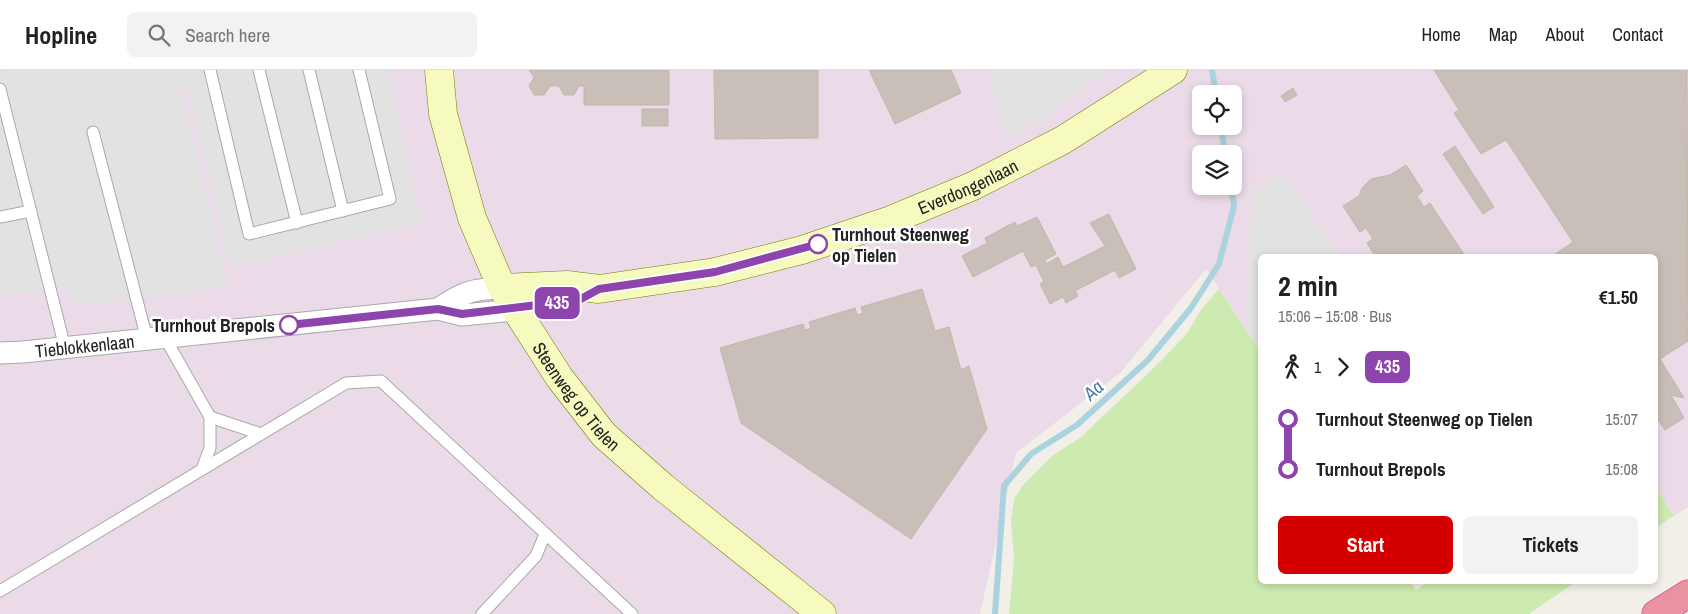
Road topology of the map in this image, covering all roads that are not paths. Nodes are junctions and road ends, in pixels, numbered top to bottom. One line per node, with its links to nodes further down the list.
1 (210, 70): 12 (lane)
2 (259, 70): 12 (lane)
3 (309, 70): 10 (lane)
4 (359, 70): 10 (lane)
5 (439, 70): 13 (street, Steenweg op Tielen)
6 (1173, 70): 13 (street, Everdongenlaan)
7 (0, 89): 9 (lane)
8 (93, 132): 14 (lane)
9 (30, 211): 11 (lane); 15 (lane)
10 (343, 211): 12 (lane)
11 (0, 217)
12 (298, 222)
13 (508, 299): 14 (street, Tieblokkenlaan); 25 (street, Steenweg op Tielen)
14 (156, 339): 15 (street, Tieblokkenlaan); 17 (lane)
15 (65, 348): 16 (street, Tieblokkenlaan)
16 (0, 353)
17 (210, 417): 18 (lane); 19 (lane)
18 (261, 434): 19 (lane); 20 (lane)
19 (202, 469): 21 (lane)
20 (545, 534): 23 (lane); 24 (lane)
21 (0, 591)
22 (1688, 594): 26 (highway)
23 (482, 614)
24 (632, 614)
25 (822, 614)
26 (1656, 614)

